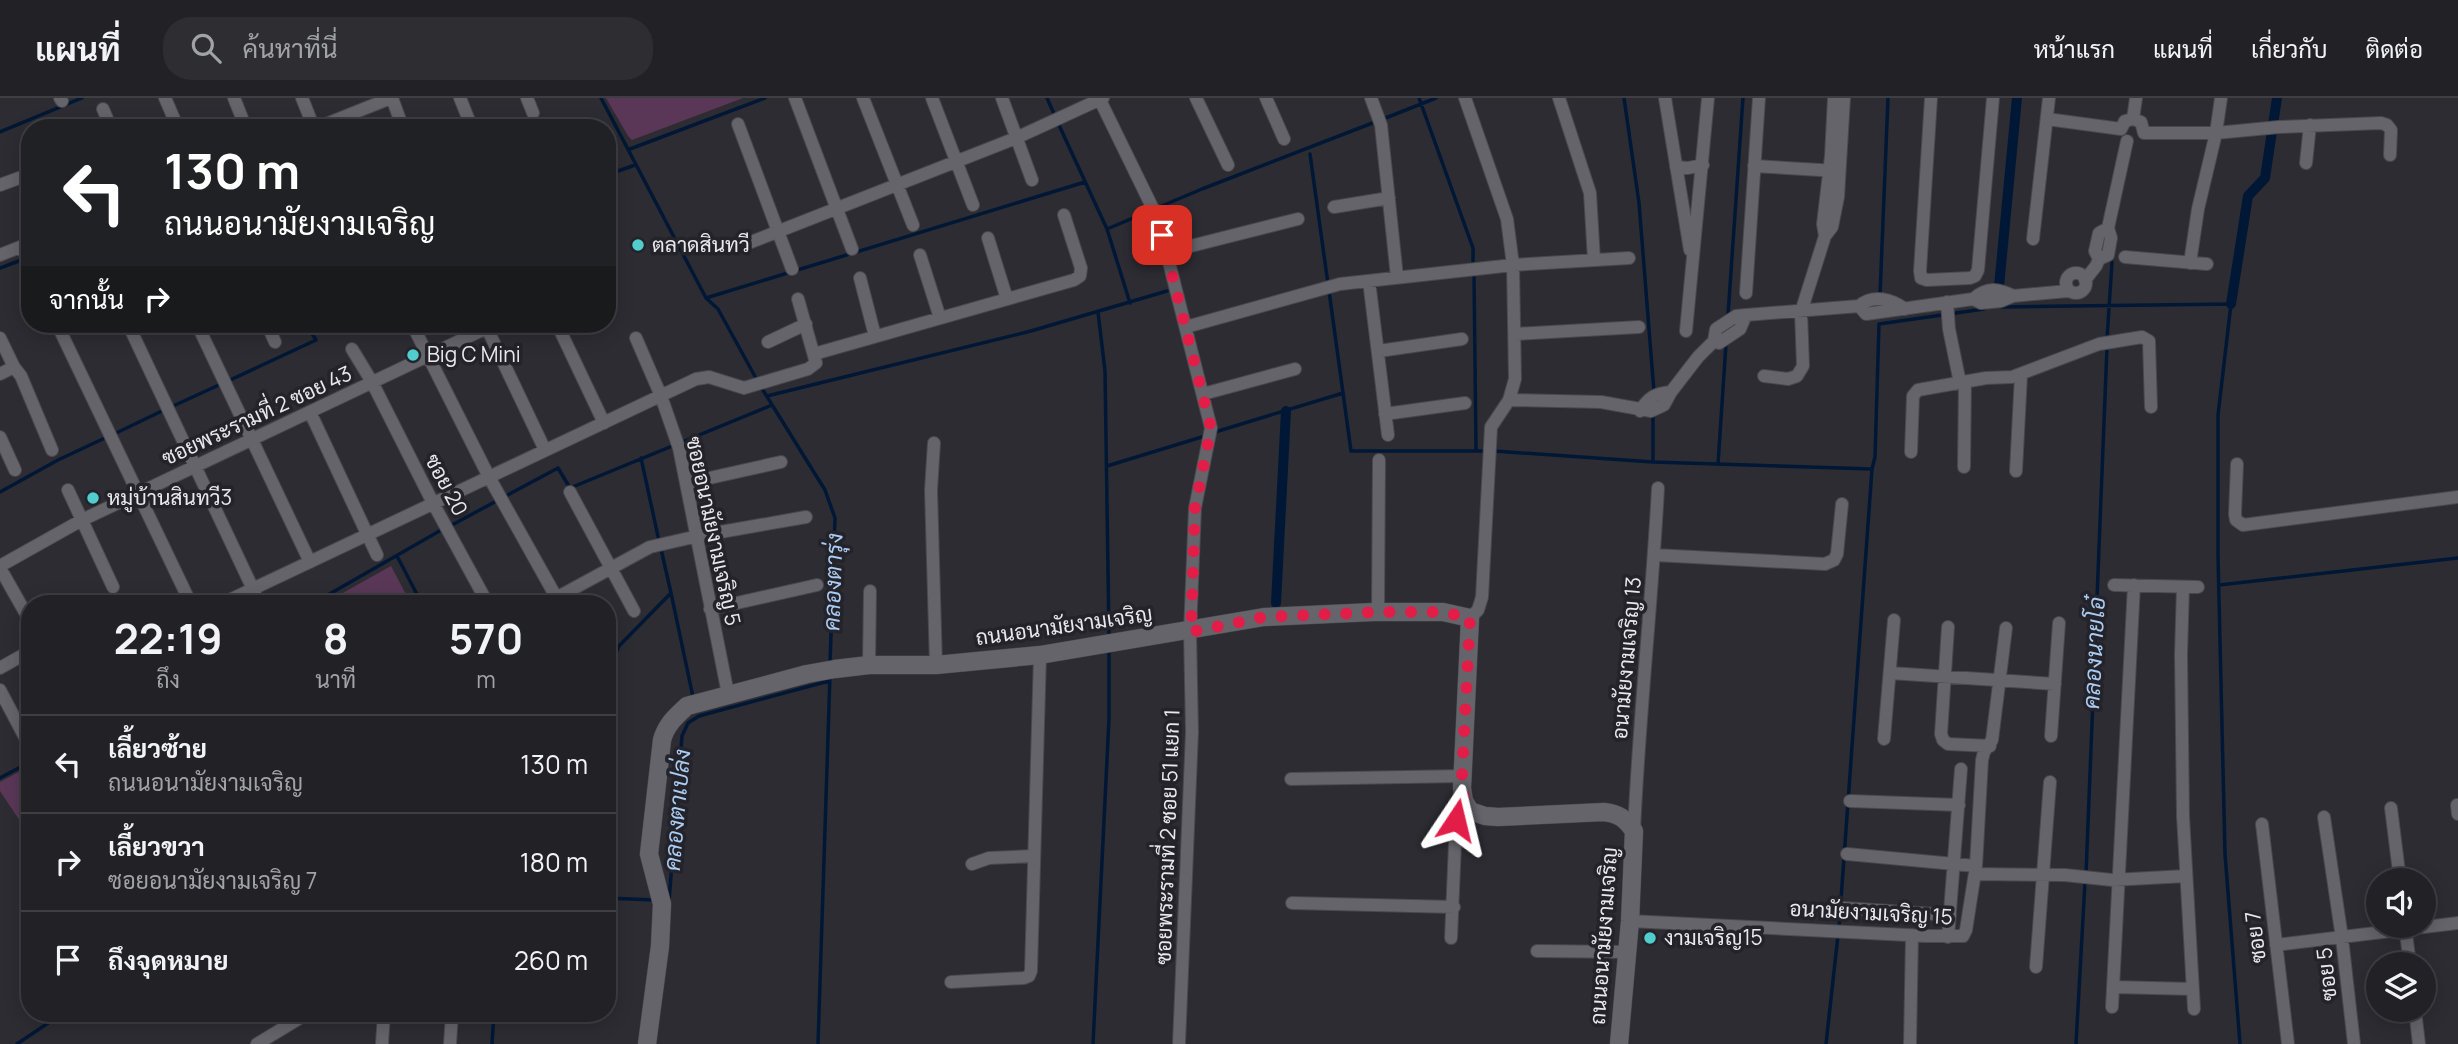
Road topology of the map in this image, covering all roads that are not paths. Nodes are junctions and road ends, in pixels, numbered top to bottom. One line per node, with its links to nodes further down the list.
1 (165, 98): 31 (street)
2 (234, 98): 32 (street)
3 (302, 98): 33 (street)
4 (391, 98): 27 (street); 35 (street)
5 (460, 98): 36 (street)
6 (527, 98): 29 (street)
7 (795, 98): 62 (street)
8 (863, 98): 57 (street)
9 (932, 98): 48 (street)
10 (1002, 98): 44 (street)
11 (1196, 98): 50 (street)
12 (1266, 98): 45 (street)
13 (1371, 98): 59 (street)
14 (1465, 98): 81 (street)
15 (1559, 98): 77 (street)
16 (1665, 98): 53 (street)
17 (1708, 98): 51 (street)
18 (1759, 98): 52 (street)
19 (1834, 98): 54 (street)
20 (1844, 98): 54 (street)
21 (1931, 98): 22 (street)
22 (1993, 98)
23 (2049, 98): 37 (street)
24 (2136, 98): 38 (street)
25 (2221, 98): 43 (street)
26 (1101, 99): 44 (street); 72 (street, ซอยพระรามที่ 2 ซอย 51 แยก 1)
27 (372, 102): 34 (street)
28 (103, 109): 30 (street)
29 (533, 113)
30 (107, 119)
31 (174, 119)
32 (242, 119)
33 (311, 119)
34 (344, 119)
35 (399, 119)
36 (468, 119)
37 (2047, 119): 41 (street); 68 (street)
38 (2133, 119): 41 (street); 42 (street)
39 (738, 124): 66 (street)
40 (2309, 125): 43 (street); 47 (street); 49 (street)
41 (2121, 129): 46 (street)
42 (2144, 133): 43 (street); 46 (street)
43 (2216, 133): 78 (street)
44 (1016, 138): 48 (street); 56 (street)
45 (1284, 139)
46 (2127, 141): 89 (street)
47 (2390, 155)
48 (957, 161): 57 (street); 60 (street)
49 (2306, 163)
50 (1228, 165)
51 (1703, 165): 53 (street); 79 (street)
52 (1754, 166): 54 (street); 86 (street)
53 (1676, 167): 79 (street)
54 (1835, 171): 90 (street)
55 (21, 177): 58 (street)
56 (1032, 180)
57 (898, 184): 62 (street); 65 (street)
58 (0, 185)
59 (1389, 198): 61 (street); 83 (street)
60 (973, 205)
61 (1334, 207)
62 (838, 208): 66 (street); 71 (street)
63 (1064, 215): 88 (street)
64 (1298, 219): 72 (street)
65 (913, 225)
66 (778, 230): 69 (street); 82 (street)
67 (988, 238): 88 (street)
68 (2033, 239)
69 (746, 244)
70 (21, 247): 73 (street)
71 (852, 249)
72 (1167, 252): 93 (street, ซอยพระรามที่ 2 ซอย 51 แยก 1)
73 (0, 255)
74 (920, 255): 91 (street)
75 (2125, 257): 78 (street)
76 (1629, 258): 77 (street)
77 (1594, 260): 81 (street)
78 (2190, 263): 80 (street)
79 (1692, 264): 95 (street)
80 (2207, 264)
81 (1513, 265): 83 (street); 104 (street)
82 (792, 269)
83 (1397, 277): 85 (street)
84 (860, 278): 105 (street)
85 (1369, 281): 93 (street); 112 (street)
86 (1746, 293)
87 (798, 299): 92 (street)
88 (1007, 299): 91 (street)
89 (1947, 306): 90 (street); 121 (street)
90 (1801, 312): 119 (street); 124 (street)
91 (940, 318): 105 (street)
92 (806, 324): 110 (street); 113 (street)
93 (1185, 327): 122 (street, ซอยพระรามที่ 2 ซอย 51 แยก 1)
94 (1639, 327): 104 (street)
95 (1686, 331)
96 (62, 333): 149 (street)
97 (132, 333): 140 (street)
98 (201, 333): 132 (street)
99 (271, 333): 109 (street)
100 (417, 333): 114 (street)
101 (473, 333): 114 (street, ซอยพระรามที่ 2 ซอย 43)
102 (493, 333): 135 (street)
103 (561, 333): 129 (street)
104 (1516, 334): 124 (street)
105 (875, 336): 113 (street)
106 (0, 338): 115 (street)
107 (636, 338): 123 (street, ซอยอนามัยงามเจริญ 5)
108 (1462, 339): 112 (street)
109 (275, 342)
110 (768, 342)
111 (352, 349): 120 (street, ซอย 20)
112 (1379, 351): 128 (street)
113 (814, 354): 123 (street)
114 (428, 355): 120 (street, ซอยพระรามที่ 2 ซอย 43); 144 (street)
115 (14, 368): 117 (street); 134 (street)
116 (1295, 369): 122 (street)
117 (0, 374)
118 (2021, 374): 121 (street); 126 (street); 143 (street)
119 (1764, 376)
120 (372, 382): 127 (street, ซอยพระรามที่ 2 ซอย 43); 151 (street, ซอย 20)
121 (1963, 382): 136 (street); 141 (street)
122 (1203, 394): 185 (street, ซอยพระรามที่ 2 ซอย 51 แยก 1)
123 (661, 396): 129 (street); 145 (street, ซอยอนามัยงามเจริญ 5)
124 (1509, 400): 180 (street)
125 (1465, 403): 128 (street)
126 (2151, 407)
127 (310, 412): 132 (street, ซอยพระรามที่ 2 ซอย 43); 155 (street)
128 (1385, 414): 130 (street)
129 (604, 423): 135 (street)
130 (1388, 435)
131 (0, 437): 142 (street)
132 (252, 439): 140 (street, ซอยพระรามที่ 2 ซอย 43); 159 (street)
133 (934, 443): 188 (street)
134 (52, 450)
135 (545, 450): 144 (street)
136 (1911, 452)
137 (1379, 460): 179 (street)
138 (781, 462): 145 (street)
139 (2237, 464): 150 (street)
140 (196, 466): 149 (street, ซอยพระรามที่ 2 ซอย 43); 168 (street)
141 (1964, 467)
142 (15, 470)
143 (2016, 471)
144 (493, 483): 151 (street); 174 (street)
145 (687, 484): 156 (street, ซอยอนามัยงามเจริญ 5)
146 (1658, 488): 158 (street, อนามัยงามเจริญ 13)
147 (68, 490): 154 (street)
148 (570, 492): 160 (street)
149 (137, 494): 154 (street, ซอยพระรามที่ 2 ซอย 43); 170 (street)
150 (2458, 497)
151 (433, 503): 155 (street); 173 (street, ซอย 20)
152 (1842, 504): 158 (street)
153 (806, 517): 156 (street)
154 (82, 520): 161 (street, ซอยพระรามที่ 2 ซอย 43); 165 (street)
155 (367, 535): 157 (street); 159 (street)
156 (698, 536): 160 (street); 177 (street, ซอยอนามัยงามเจริญ 5)
157 (377, 555)
158 (1656, 555): 211 (street, อนามัยงามเจริญ 13)
159 (310, 562): 168 (street)
160 (611, 566): 175 (street); 178 (street)
161 (0, 567): 176 (street)
162 (817, 585): 177 (street)
163 (2114, 585): 164 (street)
164 (2134, 585): 166 (street); 220 (street)
165 (113, 587)
166 (2183, 587): 167 (street); 219 (street)
167 (2198, 587)
168 (252, 589): 171 (street); 172 (street)
169 (870, 591): 189 (street)
170 (187, 595)
171 (240, 595)
172 (255, 595)
173 (483, 595)
174 (550, 595)
175 (565, 595)
176 (21, 605)
177 (710, 609): 196 (street, ซอยอนามัยงามเจริญ 5)
178 (634, 611)
179 (1378, 612): 180 (street, ถนนอนามัยงามเจริญ); 185 (street, ถนนอนามัยงามเจริญ)
180 (1470, 618): 202 (street)
181 (1894, 620): 191 (street)
182 (2059, 623): 194 (street)
183 (1948, 627): 192 (street)
184 (2006, 628): 193 (street, อนามัยงามเจริญ 15)
185 (1191, 632): 186 (street, ถนนอนามัยงามเจริญ); 250 (street, ซอยพระรามที่ 2 ซอย 51 แยก 1)
186 (1040, 655): 188 (street, ถนนอนามัยงามเจริญ); 213 (street)
187 (21, 657): 190 (street)
188 (936, 664): 189 (street, ถนนอนามัยงามเจริญ)
189 (869, 665): 196 (street, ถนนอนามัยงามเจริญ)
190 (0, 668)
191 (1890, 673): 192 (street); 199 (street)
192 (1944, 677): 193 (street); 200 (street)
193 (1999, 682): 194 (street); 200 (street, อนามัยงามเจริญ 15)
194 (2055, 684): 198 (street)
195 (0, 690): 197 (street)
196 (728, 694): 249 (street, ถนนอนามัยงามเจริญ)
197 (21, 730)
198 (2051, 736)
199 (1884, 739)
200 (1990, 747): 217 (street, อนามัยงามเจริญ 15)
201 (1961, 769): 207 (street)
202 (1462, 776): 203 (street); 205 (street)
203 (1291, 779)
204 (2050, 782): 218 (street)
205 (1464, 801): 211 (street, ถนนอนามัยงามเจริญ); 222 (street)
206 (1850, 801): 207 (street)
207 (1959, 805): 214 (street)
208 (2391, 808): 216 (street)
209 (2324, 817): 232 (street, ซอย 5)
210 (2262, 824): 233 (street, ซอย 7)
211 (1634, 831): 225 (street, ถนนอนามัยงามเจริญ)
212 (1847, 854): 214 (street)
213 (1033, 856): 215 (street); 237 (street)
214 (1953, 863): 217 (street); 224 (street)
215 (972, 864)
216 (2398, 868)
217 (1976, 870): 218 (street); 230 (street, อนามัยงามเจริญ 15)
218 (2043, 875): 220 (street); 236 (street)
219 (2186, 876): 220 (street); 239 (street)
220 (2119, 879): 238 (street)
221 (1292, 903): 222 (street)
222 (1454, 907): 231 (street)
223 (1843, 908): 224 (street)
224 (1950, 915): 230 (street)
225 (1630, 921): 229 (street, อนามัยงามเจริญ 15); 235 (street, ถนนอนามัยงามเจริญ)
226 (2458, 923): 227 (street)
227 (2436, 925)
228 (2366, 934): 232 (street)
229 (1912, 935): 230 (street, อนามัยงามเจริญ 15); 252 (street)
230 (1948, 937)
231 (1451, 938)
232 (2342, 938): 233 (street); 254 (street, ซอย 5)
233 (2276, 945): 253 (street, ซอย 7)
234 (1537, 951): 235 (street)
235 (1628, 952): 251 (street, ถนนอนามัยงามเจริญ)
236 (2036, 967)
237 (951, 982)
238 (2113, 987): 239 (street); 240 (street)
239 (2193, 989): 241 (street)
240 (2112, 1007)
241 (2194, 1009)
242 (293, 1022): 246 (street)
243 (383, 1022): 247 (street)
244 (451, 1022): 248 (street)
245 (2416, 1022): 255 (street)
246 (257, 1044)
247 (382, 1044)
248 (450, 1044)
249 (647, 1044)
250 (1179, 1044)
251 (1619, 1044)
252 (1910, 1044)
253 (2288, 1044)
254 (2354, 1044)
255 (2419, 1044)

